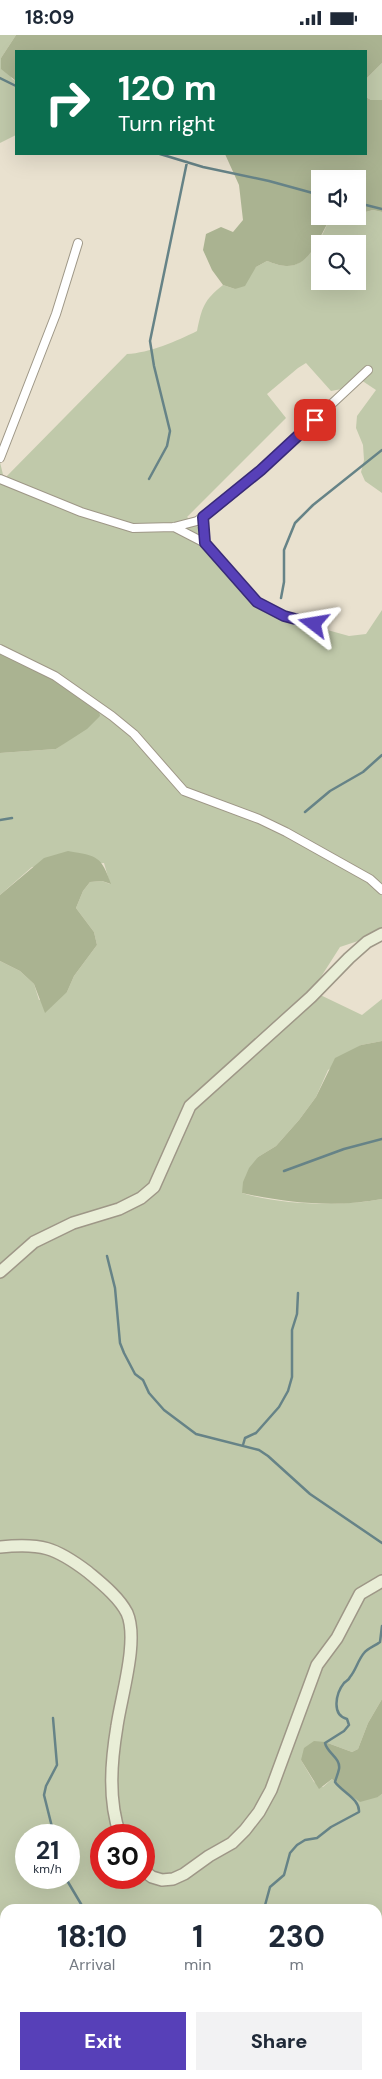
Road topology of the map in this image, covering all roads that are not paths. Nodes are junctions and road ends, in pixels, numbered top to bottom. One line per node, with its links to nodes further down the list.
1 (78, 243): 3 (street)
2 (368, 369): 5 (street)
3 (0, 458)
4 (0, 479): 6 (street)
5 (203, 517): 6 (street); 7 (street)
6 (174, 527): 7 (street)
7 (205, 543): 8 (street)
8 (314, 624)
9 (0, 649): 10 (street)
10 (382, 890)
11 (382, 934): 12 (street)
12 (0, 1272)
13 (0, 1547): 15 (street)
14 (382, 1581): 16 (street)
15 (118, 1824)
16 (155, 1878)

